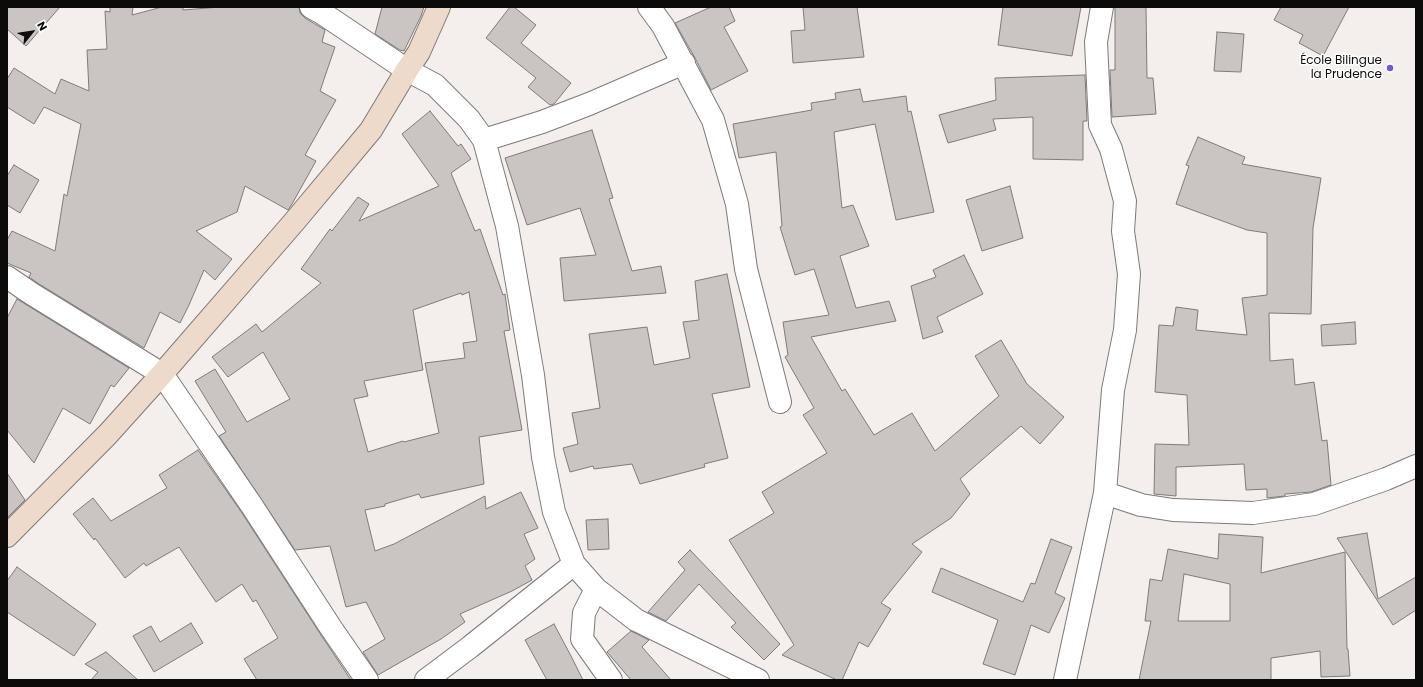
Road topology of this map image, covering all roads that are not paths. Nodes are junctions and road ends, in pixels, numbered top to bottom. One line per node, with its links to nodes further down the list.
1 (310, 7): 6 (street)
2 (439, 7): 6 (street)
3 (649, 7): 5 (street)
4 (1102, 7): 12 (street)
5 (684, 63): 7 (street); 10 (street)
6 (407, 70): 7 (street); 9 (street)
7 (484, 140): 14 (street)
8 (7, 277): 9 (street)
9 (162, 374): 13 (street); 16 (street)
10 (780, 402)
11 (1416, 466): 12 (street)
12 (1105, 493): 20 (street)
13 (7, 536)
14 (574, 564): 15 (street); 17 (street)
15 (596, 589): 18 (street); 19 (street)
16 (367, 680)
17 (426, 680)
18 (611, 680)
19 (758, 680)
20 (1065, 680)

